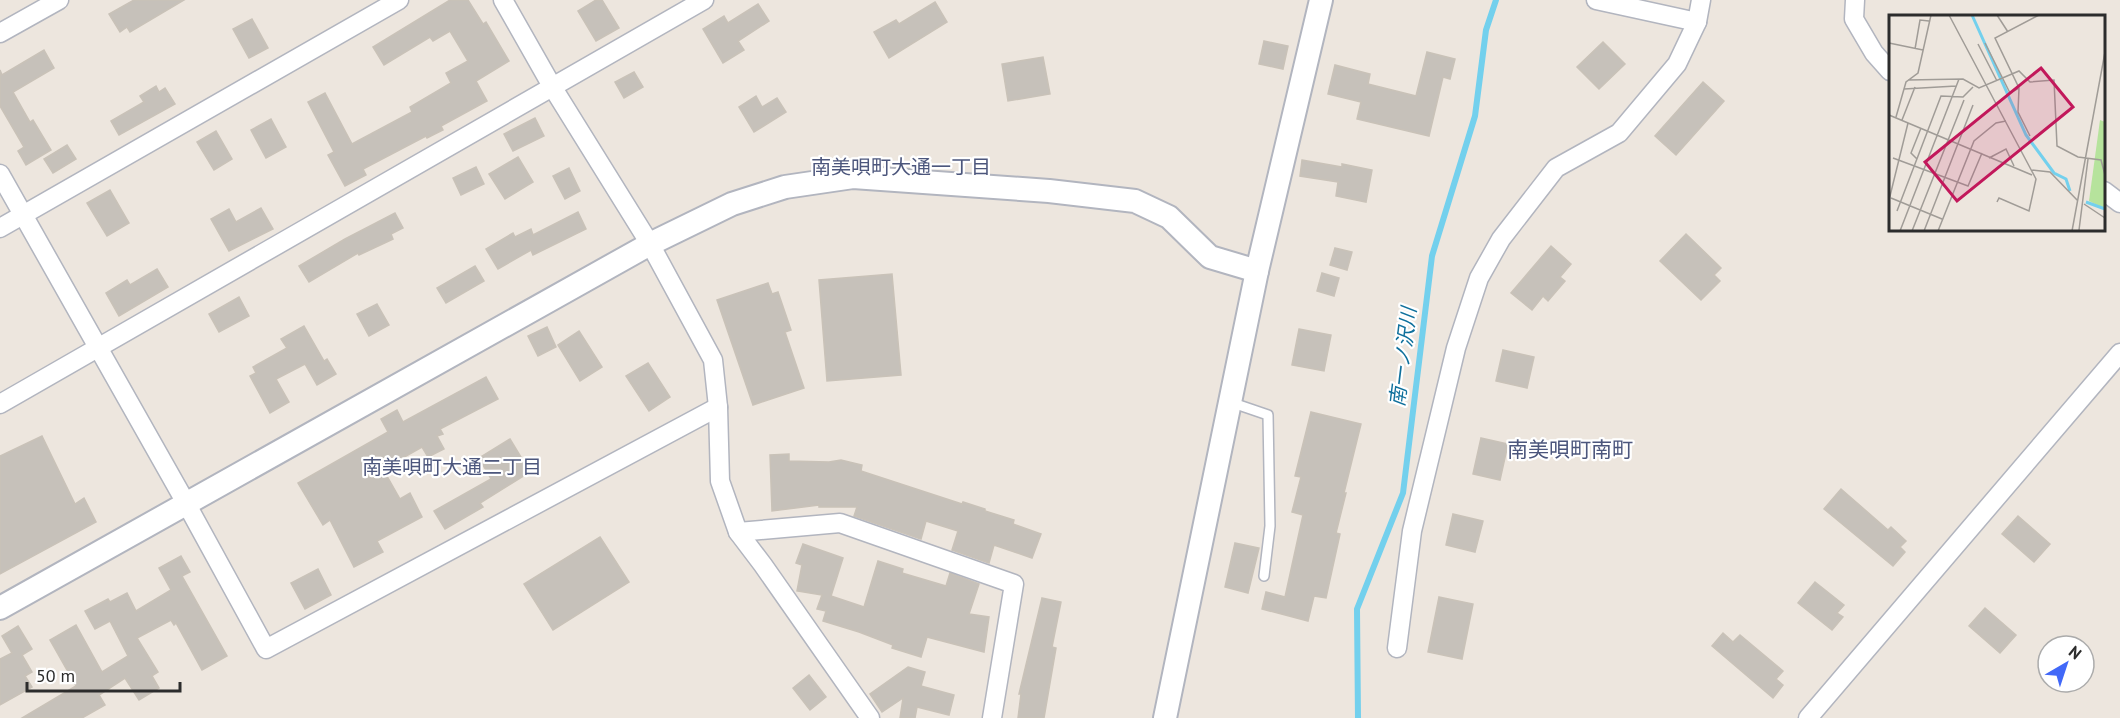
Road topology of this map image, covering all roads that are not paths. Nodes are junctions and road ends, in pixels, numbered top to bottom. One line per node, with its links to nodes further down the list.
1 (59, 0): 10 (street)
2 (399, 0): 16 (street)
3 (503, 0): 12 (street)
4 (704, 0): 12 (street)
5 (1321, 0): 19 (street)
6 (1596, 0): 9 (street)
7 (1701, 0): 9 (street)
8 (1855, 0): 11 (street)
9 (1697, 22): 29 (street)
10 (0, 33)
11 (1889, 70)
12 (553, 88): 18 (street); 20 (street)
13 (0, 174): 16 (street)
14 (2105, 192): 15 (street)
15 (2120, 203)
16 (23, 214): 17 (street); 20 (street)
17 (0, 228)
18 (650, 244): 19 (street); 24 (street); 25 (street)
19 (1257, 272): 22 (street)
20 (98, 348): 23 (street); 25 (street)
21 (2120, 353): 33 (street)
22 (1230, 402): 27 (lane); 32 (street)
23 (0, 404)
24 (718, 407): 25 (street); 26 (street)
25 (186, 503): 28 (street)
26 (738, 532): 30 (street); 31 (street)
27 (1264, 576)
28 (0, 608)
29 (1398, 648)
30 (870, 718)
31 (992, 718)
32 (1165, 718)
33 (1808, 718)

